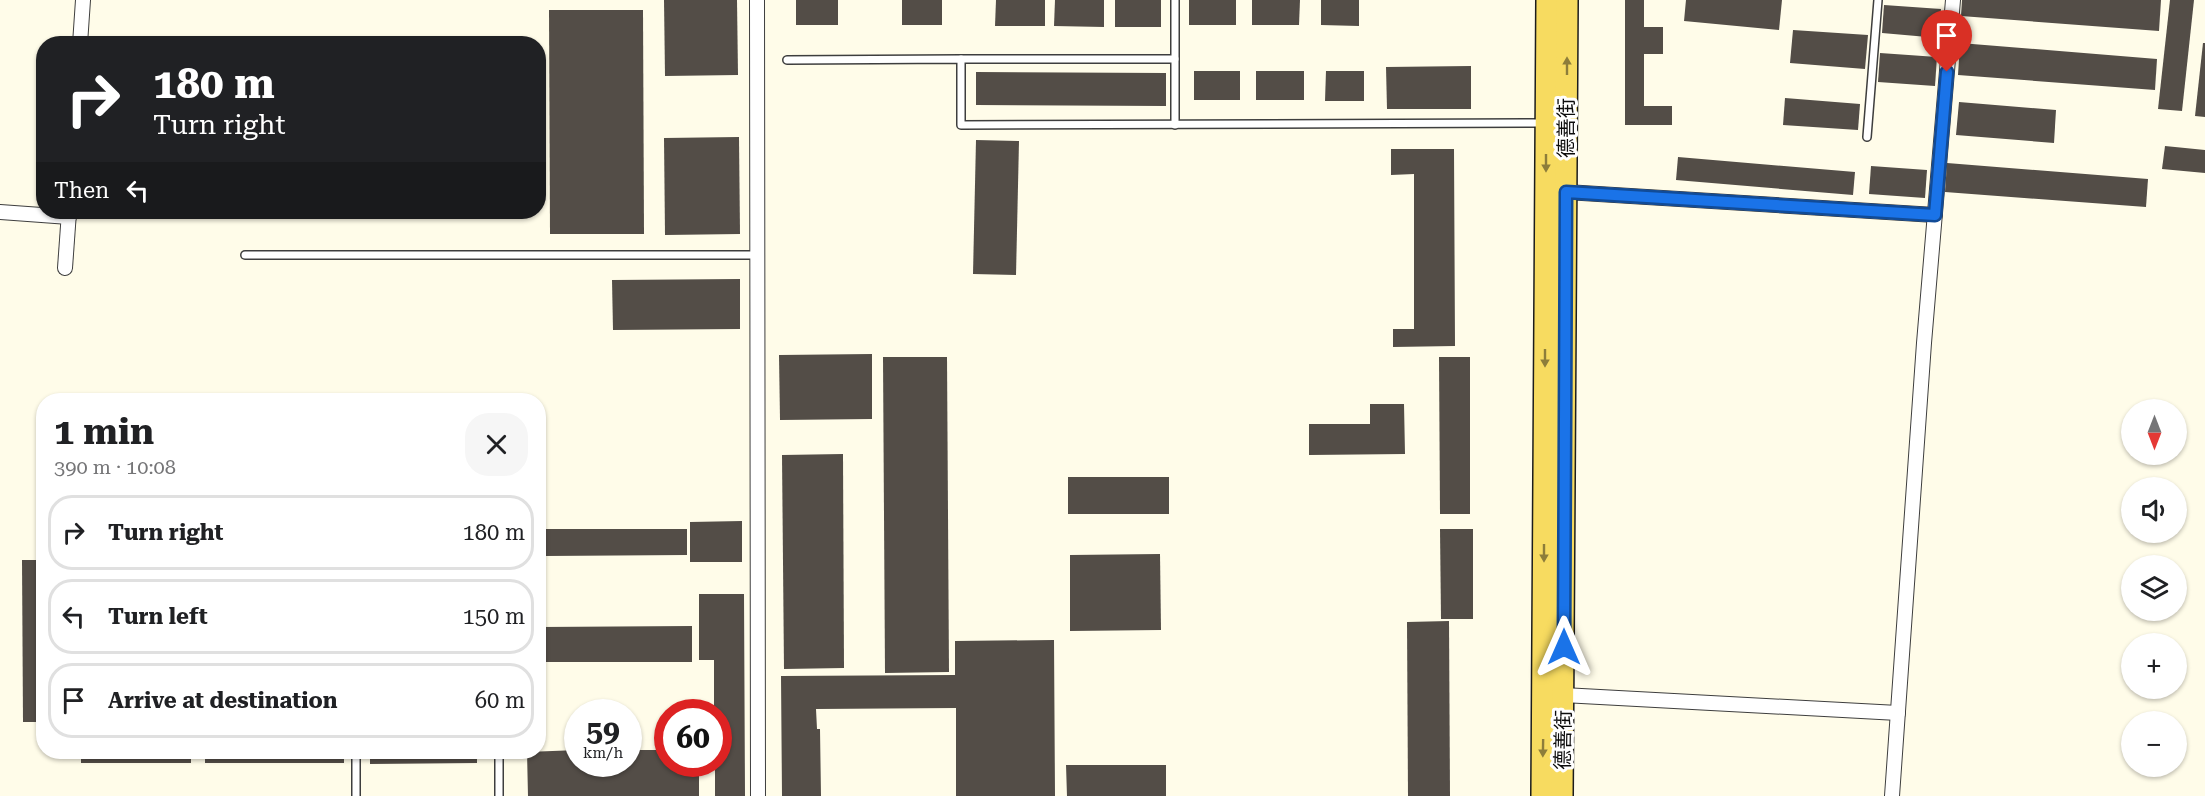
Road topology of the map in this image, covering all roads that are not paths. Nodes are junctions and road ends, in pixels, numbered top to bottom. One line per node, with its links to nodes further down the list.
1 (83, 0): 8 (street)
2 (757, 0): 21 (street)
3 (1176, 0): 10 (lane)
4 (1547, 0): 12 (main road, 德善街)
5 (1567, 0): 15 (main road, 德善街, one-way to 5)
6 (1878, 0): 14 (lane)
7 (1953, 0): 18 (street)
8 (81, 36)
9 (961, 59): 10 (lane); 11 (lane); 13 (lane)
10 (1175, 59): 13 (lane)
11 (787, 60)
12 (1546, 123): 13 (lane); 30 (main road, 德善街, one-way to 30)
13 (1175, 124)
14 (1867, 137)
15 (1566, 192): 18 (street); 23 (main road, 德善街)
16 (0, 212): 17 (street)
17 (36, 213)
18 (1935, 215): 24 (street)
19 (69, 219): 22 (street)
20 (245, 255): 21 (lane)
21 (758, 255): 29 (street)
22 (65, 268)
23 (1563, 695): 24 (street); 31 (main road, 德善街)
24 (1898, 713): 32 (street)
25 (356, 759): 27 (lane)
26 (499, 759): 28 (lane)
27 (356, 796)
28 (499, 796)
29 (758, 796)
30 (1542, 796)
31 (1562, 796)
32 (1892, 796)

